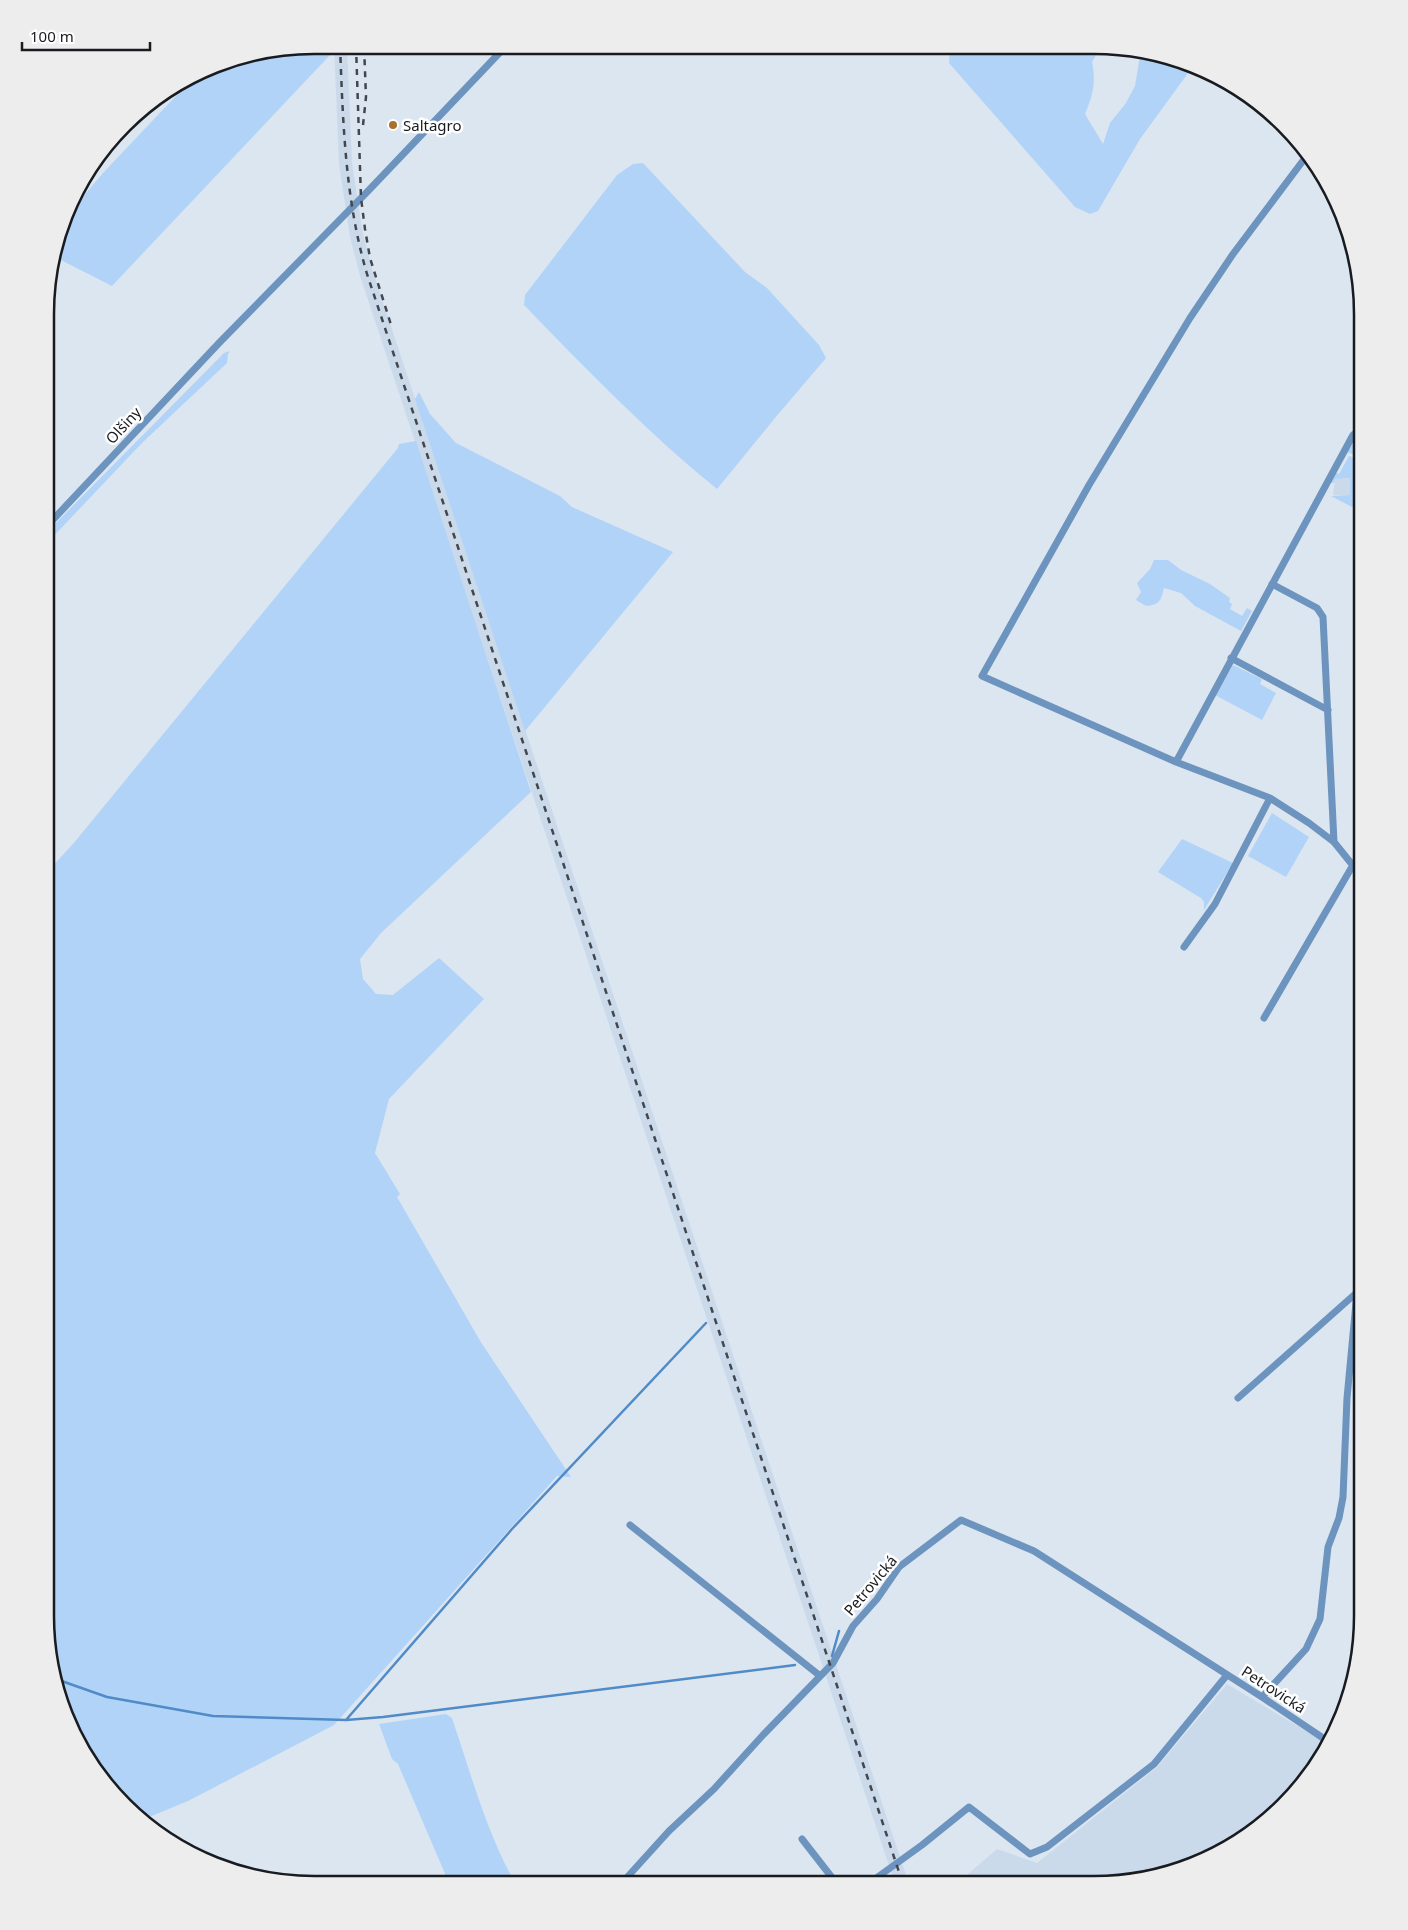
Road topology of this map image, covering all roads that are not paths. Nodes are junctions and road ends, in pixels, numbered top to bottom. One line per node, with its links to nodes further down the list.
1 (498, 54): 4 (street, Olšiny)
2 (1304, 160): 8 (street)
3 (1354, 434): 5 (street)
4 (54, 519)
5 (1272, 584): 6 (street); 7 (street)
6 (1231, 658): 7 (street); 8 (street)
7 (1328, 710): 10 (street)
8 (1176, 762): 9 (street)
9 (1270, 798): 10 (street); 12 (street)
10 (1334, 842): 11 (street)
11 (1353, 866): 13 (street)
12 (1184, 947)
13 (1264, 1018)
14 (1354, 1294): 16 (street)
15 (1354, 1339): 20 (street)
16 (1238, 1398)
17 (630, 1526): 18 (street)
18 (819, 1675): 19 (street, Petrovická); 23 (street, Petrovická)
19 (1227, 1675): 20 (street, Petrovická); 25 (street)
20 (1262, 1697): 21 (street, Petrovická)
21 (1323, 1738)
22 (802, 1839): 24 (street)
23 (628, 1876)
24 (831, 1876)
25 (879, 1876)

